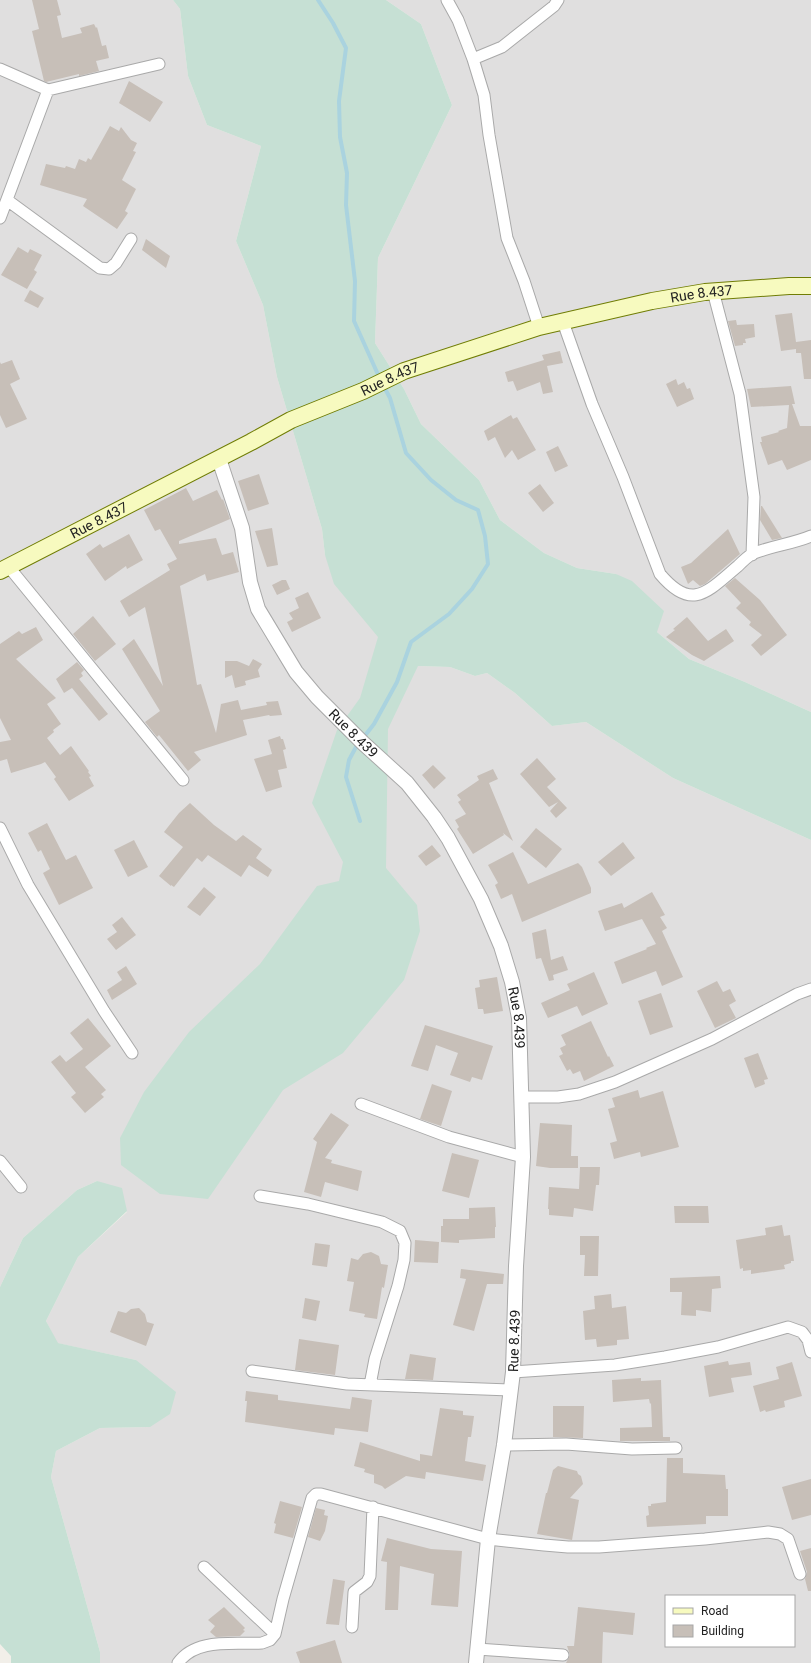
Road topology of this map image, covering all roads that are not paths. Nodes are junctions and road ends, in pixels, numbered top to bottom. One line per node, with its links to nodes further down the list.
1 (447, 0): 3 (street)
2 (558, 0): 3 (street)
3 (473, 60): 13 (street)
4 (160, 64): 6 (street)
5 (0, 69): 6 (street)
6 (48, 90): 7 (street)
7 (7, 200): 8 (street); 9 (street)
8 (0, 218)
9 (131, 239)
10 (811, 286): 11 (main road, Rue 8.437)
11 (713, 291): 12 (main road, Rue 8.437); 16 (street)
12 (563, 322): 13 (main road, Rue 8.437); 16 (street)
13 (539, 327): 14 (main road, Rue 8.437)
14 (219, 459): 17 (main road, Rue 8.437); 22 (street, Rue 8.439)
15 (811, 536): 16 (street)
16 (752, 555)
17 (4, 569): 18 (street)
18 (183, 780)
19 (0, 828): 21 (street)
20 (811, 989): 22 (street)
21 (132, 1053)
22 (521, 1097): 24 (street, Rue 8.439)
23 (361, 1104): 24 (street)
24 (523, 1157): 30 (street, Rue 8.439)
25 (0, 1161): 26 (street)
26 (21, 1187)
27 (260, 1196): 31 (street)
28 (811, 1352): 30 (street)
29 (252, 1371): 31 (street)
30 (513, 1372): 32 (street, Rue 8.439)
31 (370, 1385): 32 (street)
32 (511, 1390): 33 (street, Rue 8.439)
33 (504, 1445): 34 (street); 36 (street, Rue 8.439)
34 (676, 1448)
35 (373, 1507): 36 (street); 39 (street); 40 (street)
36 (488, 1538): 38 (street); 42 (street, Rue 8.439)
37 (204, 1568): 40 (street)
38 (800, 1574)
39 (352, 1627)
40 (275, 1634): 43 (street)
41 (563, 1655): 42 (street)
42 (476, 1656)
43 (178, 1663)

